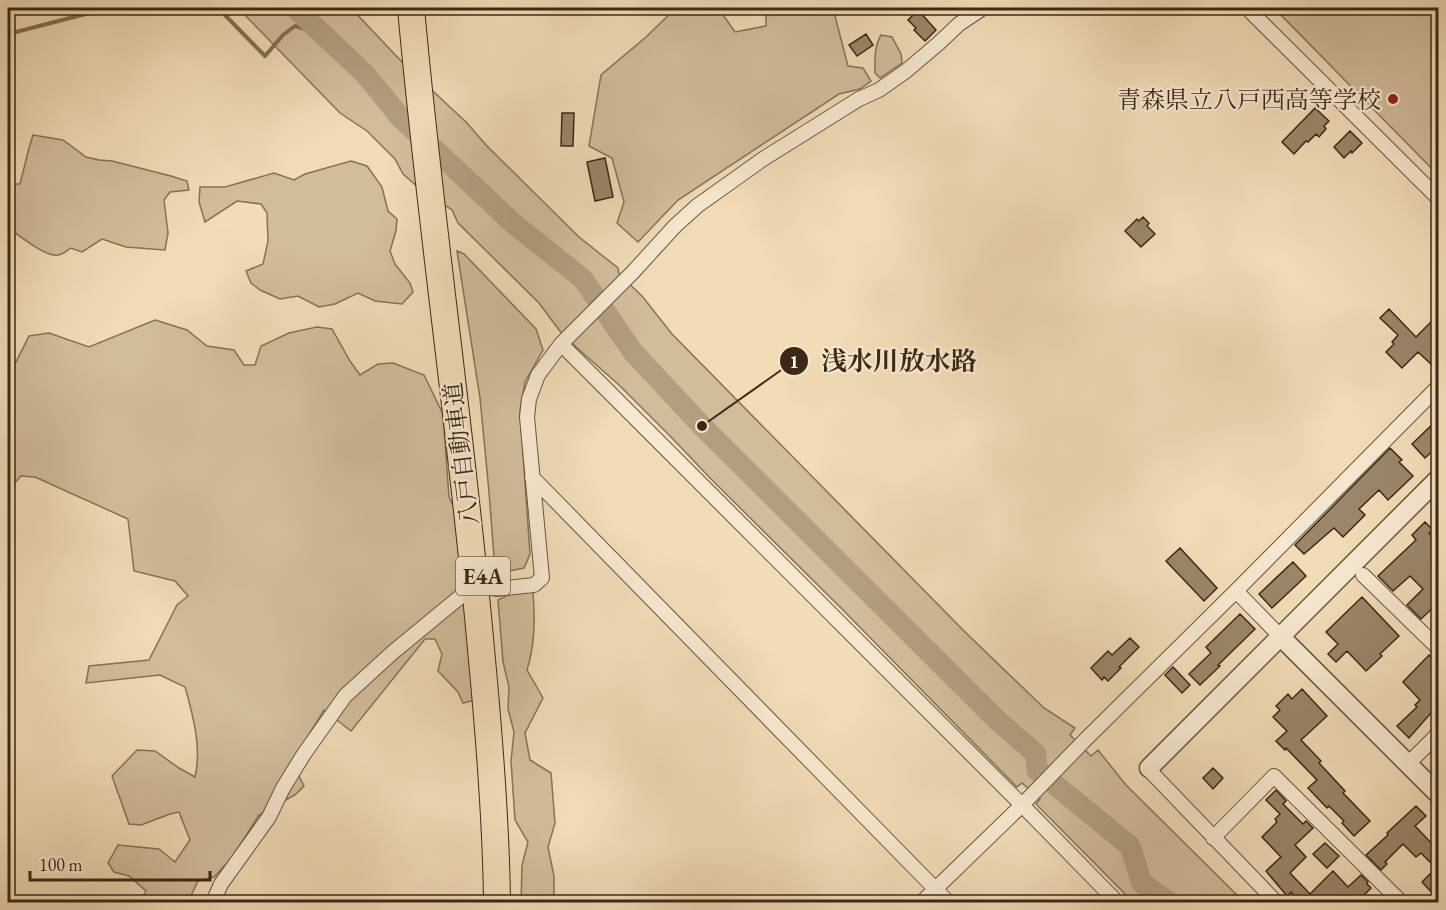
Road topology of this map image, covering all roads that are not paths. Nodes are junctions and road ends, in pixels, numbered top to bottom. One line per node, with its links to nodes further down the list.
1 (983, 8): 6 (street)
2 (1247, 8): 4 (street)
3 (417, 17): 5 (highway, 八戸自動車道 / E4A)
4 (1438, 198)
5 (442, 251): 24 (highway, 八戸自動車道 / E4A); 25 (highway, 八戸自動車道 / E4A)
6 (561, 344): 8 (street); 20 (street)
7 (1438, 387): 13 (street)
8 (532, 477): 11 (street); 22 (street)
9 (1438, 479): 14 (street)
10 (1363, 575): 15 (street)
11 (496, 589)
12 (471, 591): 23 (street)
13 (1236, 591): 14 (street); 20 (street)
14 (1281, 637): 17 (street); 18 (street)
15 (1435, 638)
16 (1438, 734): 17 (street)
17 (1408, 764): 19 (street)
18 (1149, 768): 21 (street)
19 (1438, 794)
20 (1022, 805): 22 (street); 28 (street)
21 (1213, 838): 29 (street); 30 (street)
22 (935, 890): 26 (street); 27 (street)
23 (213, 903)
24 (497, 903)
25 (506, 903)
26 (922, 903)
27 (948, 903)
28 (1117, 903)
29 (1276, 903)
30 (1401, 903)

